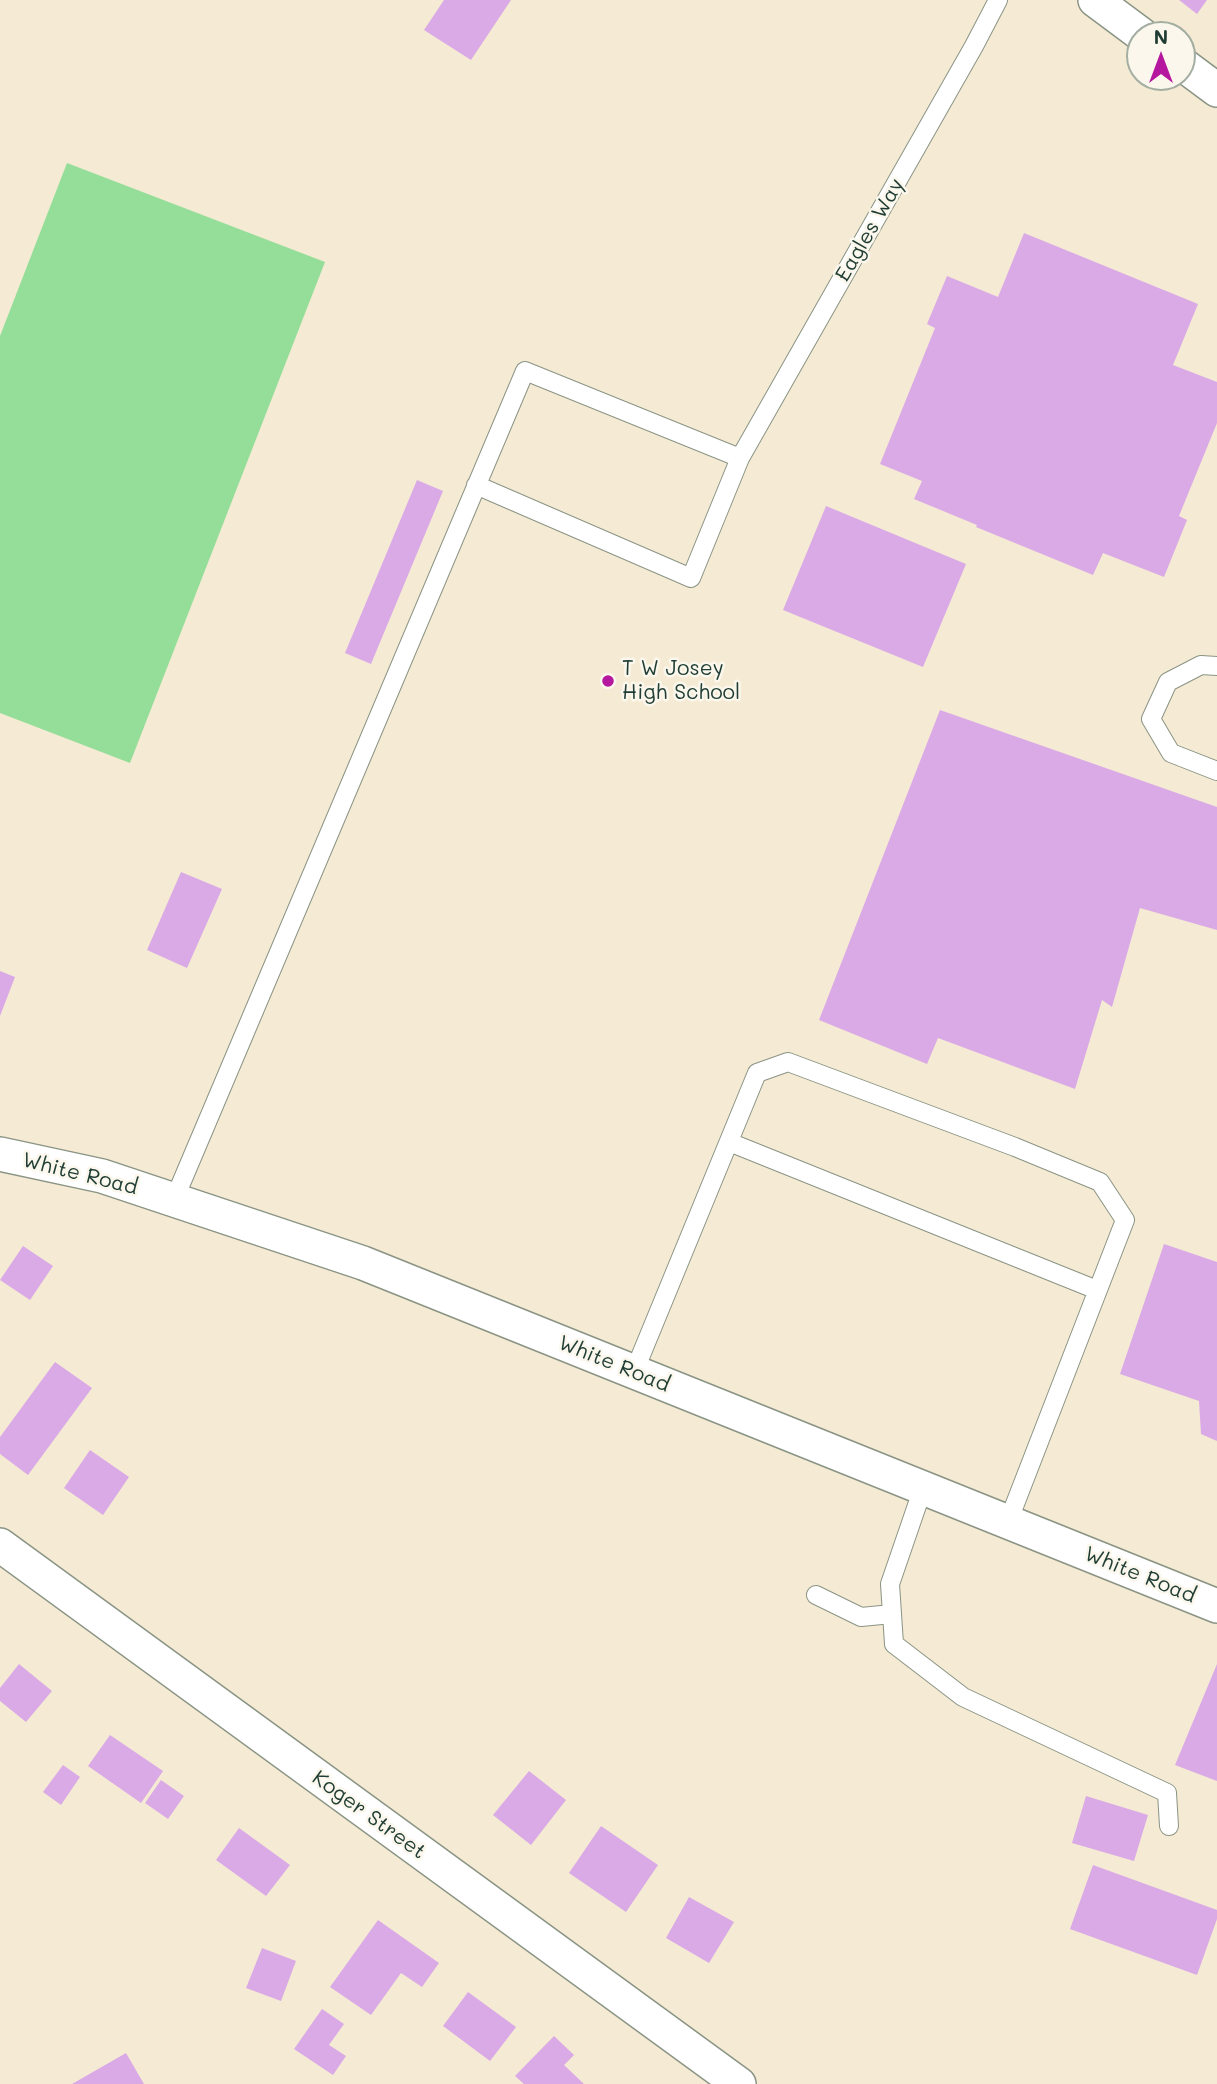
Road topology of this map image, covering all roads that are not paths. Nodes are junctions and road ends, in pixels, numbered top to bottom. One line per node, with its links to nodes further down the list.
1 (998, 0): 4 (lane, Eagles Way)
2 (1095, 0): 3 (street)
3 (1126, 23)
4 (740, 458): 5 (lane); 5 (lane, Eagles Way)
5 (477, 485): 10 (lane)
6 (1217, 666): 7 (lane)
7 (1217, 771)
8 (729, 1142): 11 (lane); 11 (lane); 12 (lane)
9 (0, 1154): 10 (street, White Road)
10 (174, 1200): 12 (street, White Road)
11 (1097, 1290): 14 (lane)
12 (634, 1372): 13 (street, White Road)
13 (923, 1488): 14 (street, White Road); 18 (lane)
14 (1008, 1522): 17 (street, White Road)
15 (0, 1545): 20 (street, Koger Street)
16 (816, 1595): 18 (lane)
17 (1217, 1606)
18 (892, 1614): 19 (lane)
19 (1169, 1826)
20 (738, 2084)

